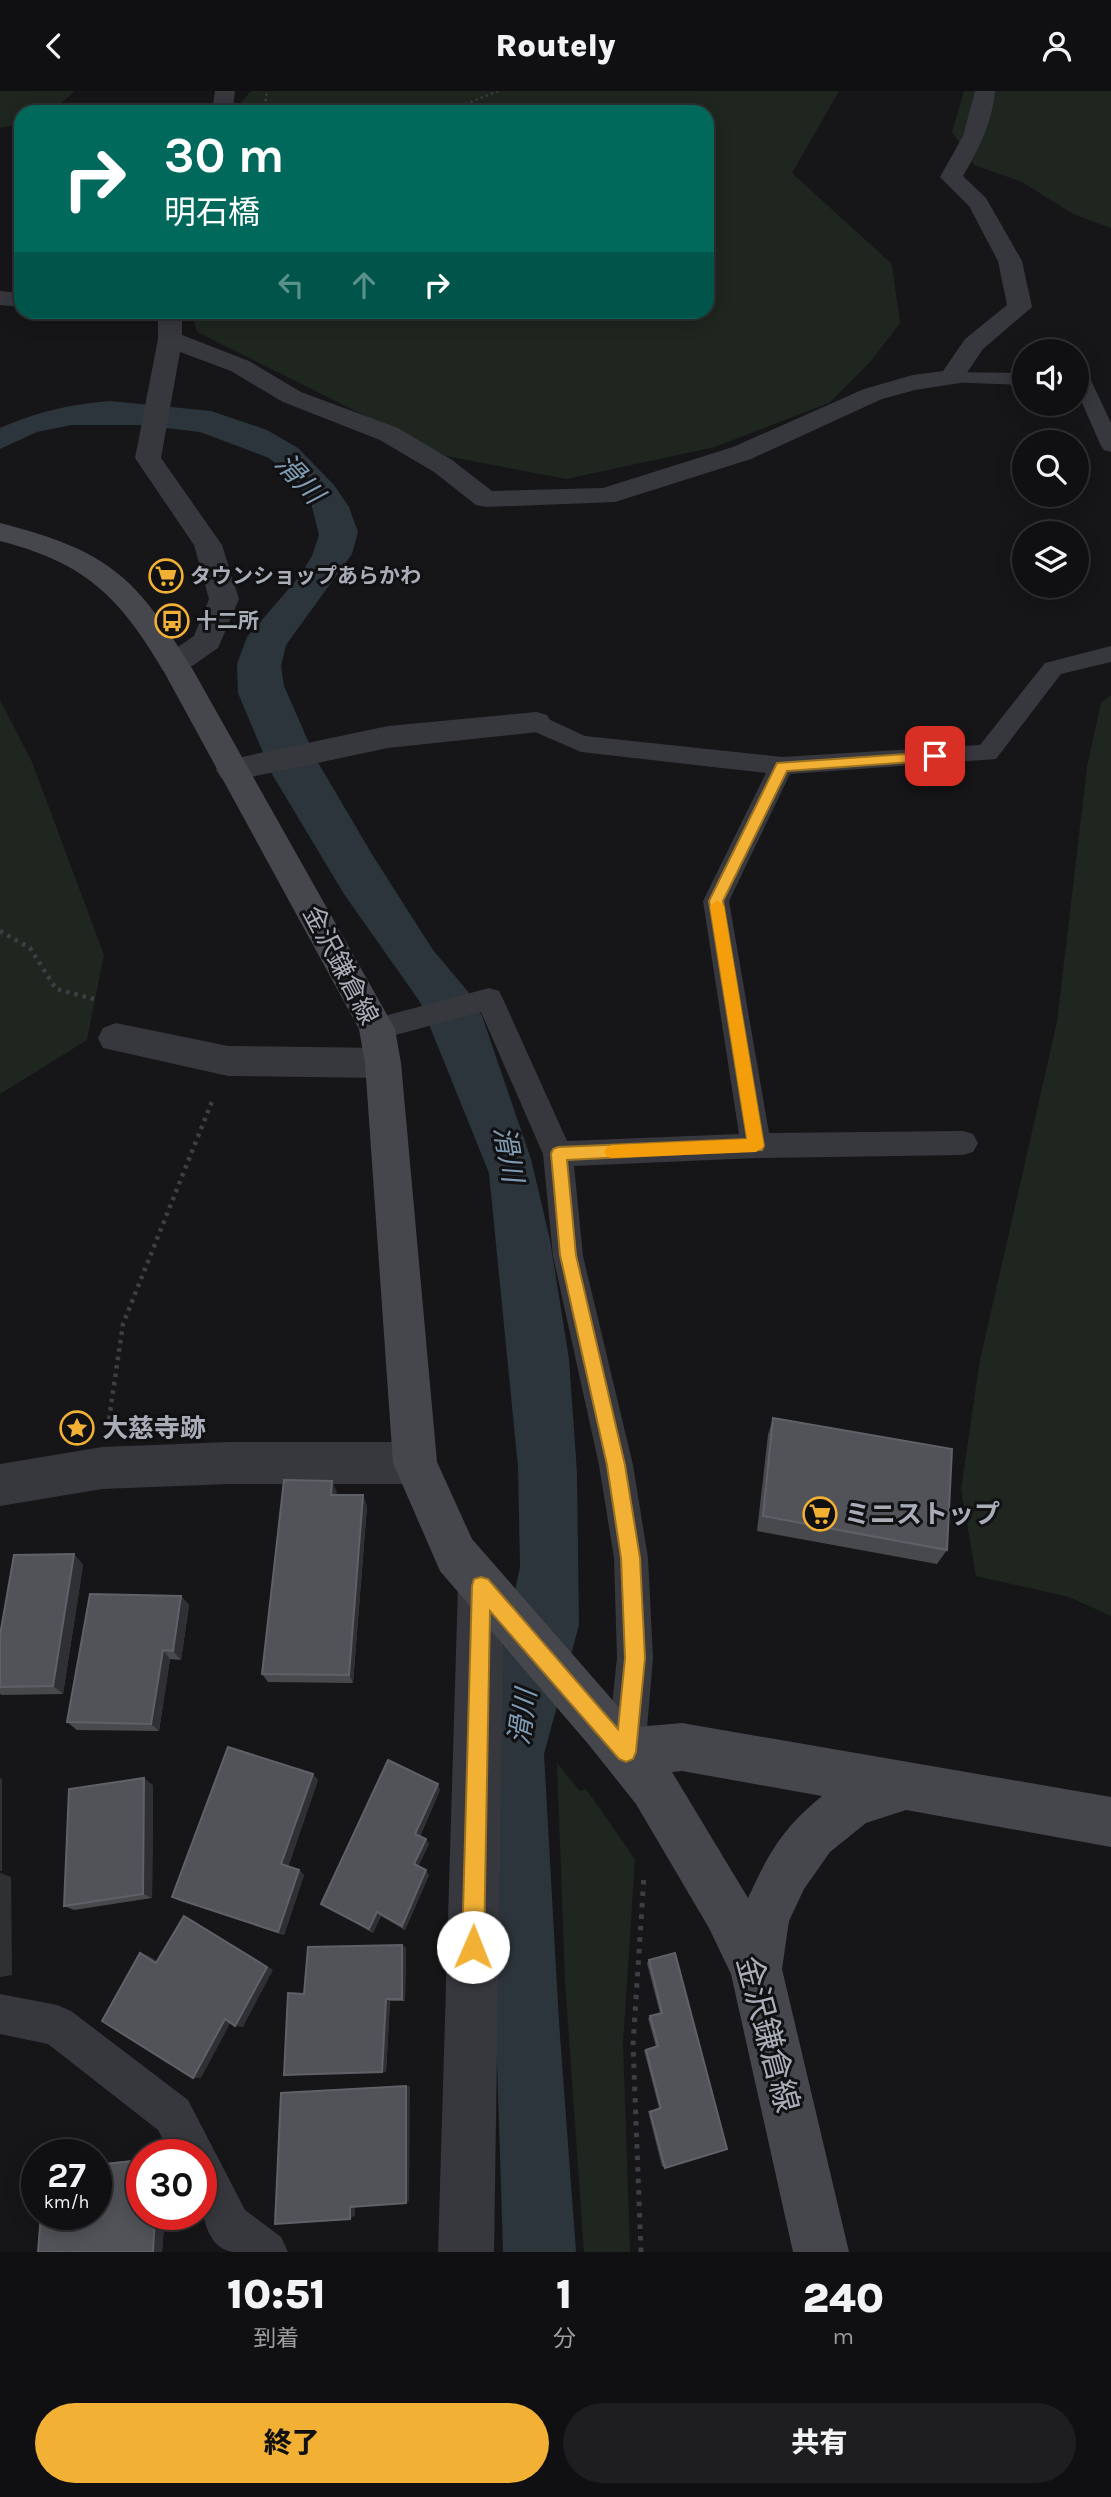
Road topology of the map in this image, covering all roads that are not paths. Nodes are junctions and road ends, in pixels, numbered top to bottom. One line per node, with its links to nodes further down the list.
1 (985, 91): 4 (street)
2 (170, 319): 3 (street)
3 (170, 339): 4 (street); 10 (street)
4 (951, 378): 5 (lane)
5 (1012, 379)
6 (1089, 396): 7 (lane)
7 (1111, 446)
8 (0, 532): 10 (main road, 金沢鎌倉線)
9 (1111, 654): 12 (lane)
10 (174, 664): 13 (main road, 金沢鎌倉線)
11 (536, 723): 12 (lane); 13 (street)
12 (782, 767): 17 (lane)
13 (232, 770): 15 (main road, 金沢鎌倉線)
14 (116, 1038): 15 (street)
15 (380, 1046): 18 (lane); 19 (main road, 金沢鎌倉線)
16 (963, 1143): 17 (lane)
17 (756, 1146): 18 (lane)
18 (558, 1154): 22 (lane)
19 (415, 1464): 20 (street); 21 (main road, 金沢鎌倉線)
20 (0, 1485)
21 (483, 1588): 22 (main road, 金沢鎌倉線); 30 (street)
22 (616, 1740): 23 (main road); 25 (main road, 金沢鎌倉線)
23 (910, 1786): 24 (main road); 25 (main road)
24 (1111, 1822)
25 (756, 1969): 31 (main road, 金沢鎌倉線)
26 (0, 2014): 27 (lane)
27 (185, 2139)
28 (217, 2200): 29 (lane)
29 (266, 2252)
30 (466, 2252)
31 (821, 2252)

